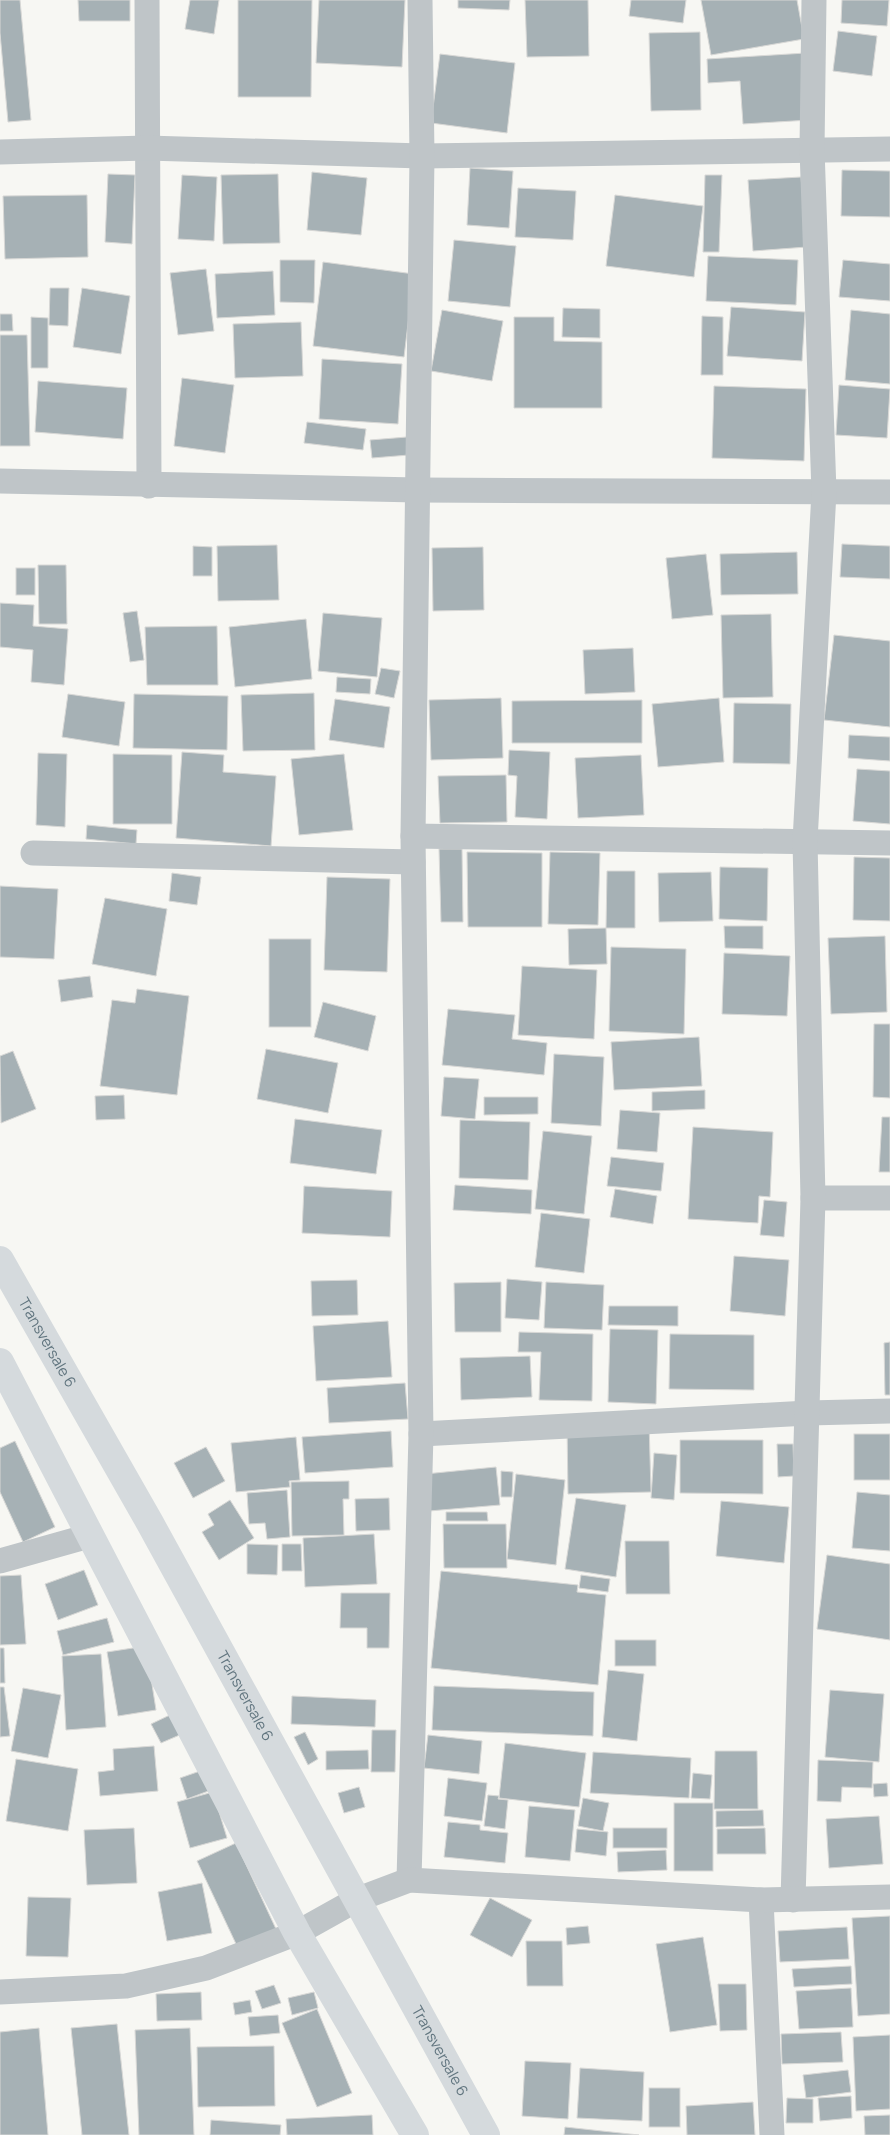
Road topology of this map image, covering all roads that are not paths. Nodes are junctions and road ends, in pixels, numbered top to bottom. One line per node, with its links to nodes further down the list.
1 (147, 0): 4 (street)
2 (420, 0): 8 (street)
3 (814, 0): 5 (street)
4 (147, 148): 7 (street); 8 (street); 10 (street)
5 (812, 149): 6 (street); 8 (street); 12 (street)
6 (890, 149)
7 (0, 152)
8 (422, 156): 11 (street)
9 (0, 481): 10 (street)
10 (149, 486): 11 (street)
11 (417, 490): 12 (street); 14 (street)
12 (824, 492): 13 (street); 15 (street)
13 (890, 492)
14 (412, 836): 15 (street); 18 (street)
15 (805, 841): 16 (street); 19 (street)
16 (890, 843)
17 (33, 853): 18 (street)
18 (413, 862): 25 (street)
19 (813, 1198): 20 (street); 24 (street)
20 (890, 1198)
21 (2, 1265): 30 (main road, Transversale 6)
22 (0, 1362): 26 (main road)
23 (890, 1411): 24 (street)
24 (808, 1413): 25 (street); 32 (street)
25 (421, 1434): 28 (street)
26 (89, 1536): 27 (street); 33 (main road)
27 (0, 1561)
28 (409, 1880): 30 (street); 31 (street)
29 (890, 1897): 32 (street)
30 (356, 1900): 33 (street); 36 (main road, Transversale 6)
31 (761, 1900): 32 (street); 37 (street)
32 (793, 1900)
33 (297, 1932): 34 (street); 35 (main road)
34 (0, 1992)
35 (415, 2135)
36 (486, 2135)
37 (772, 2135)

